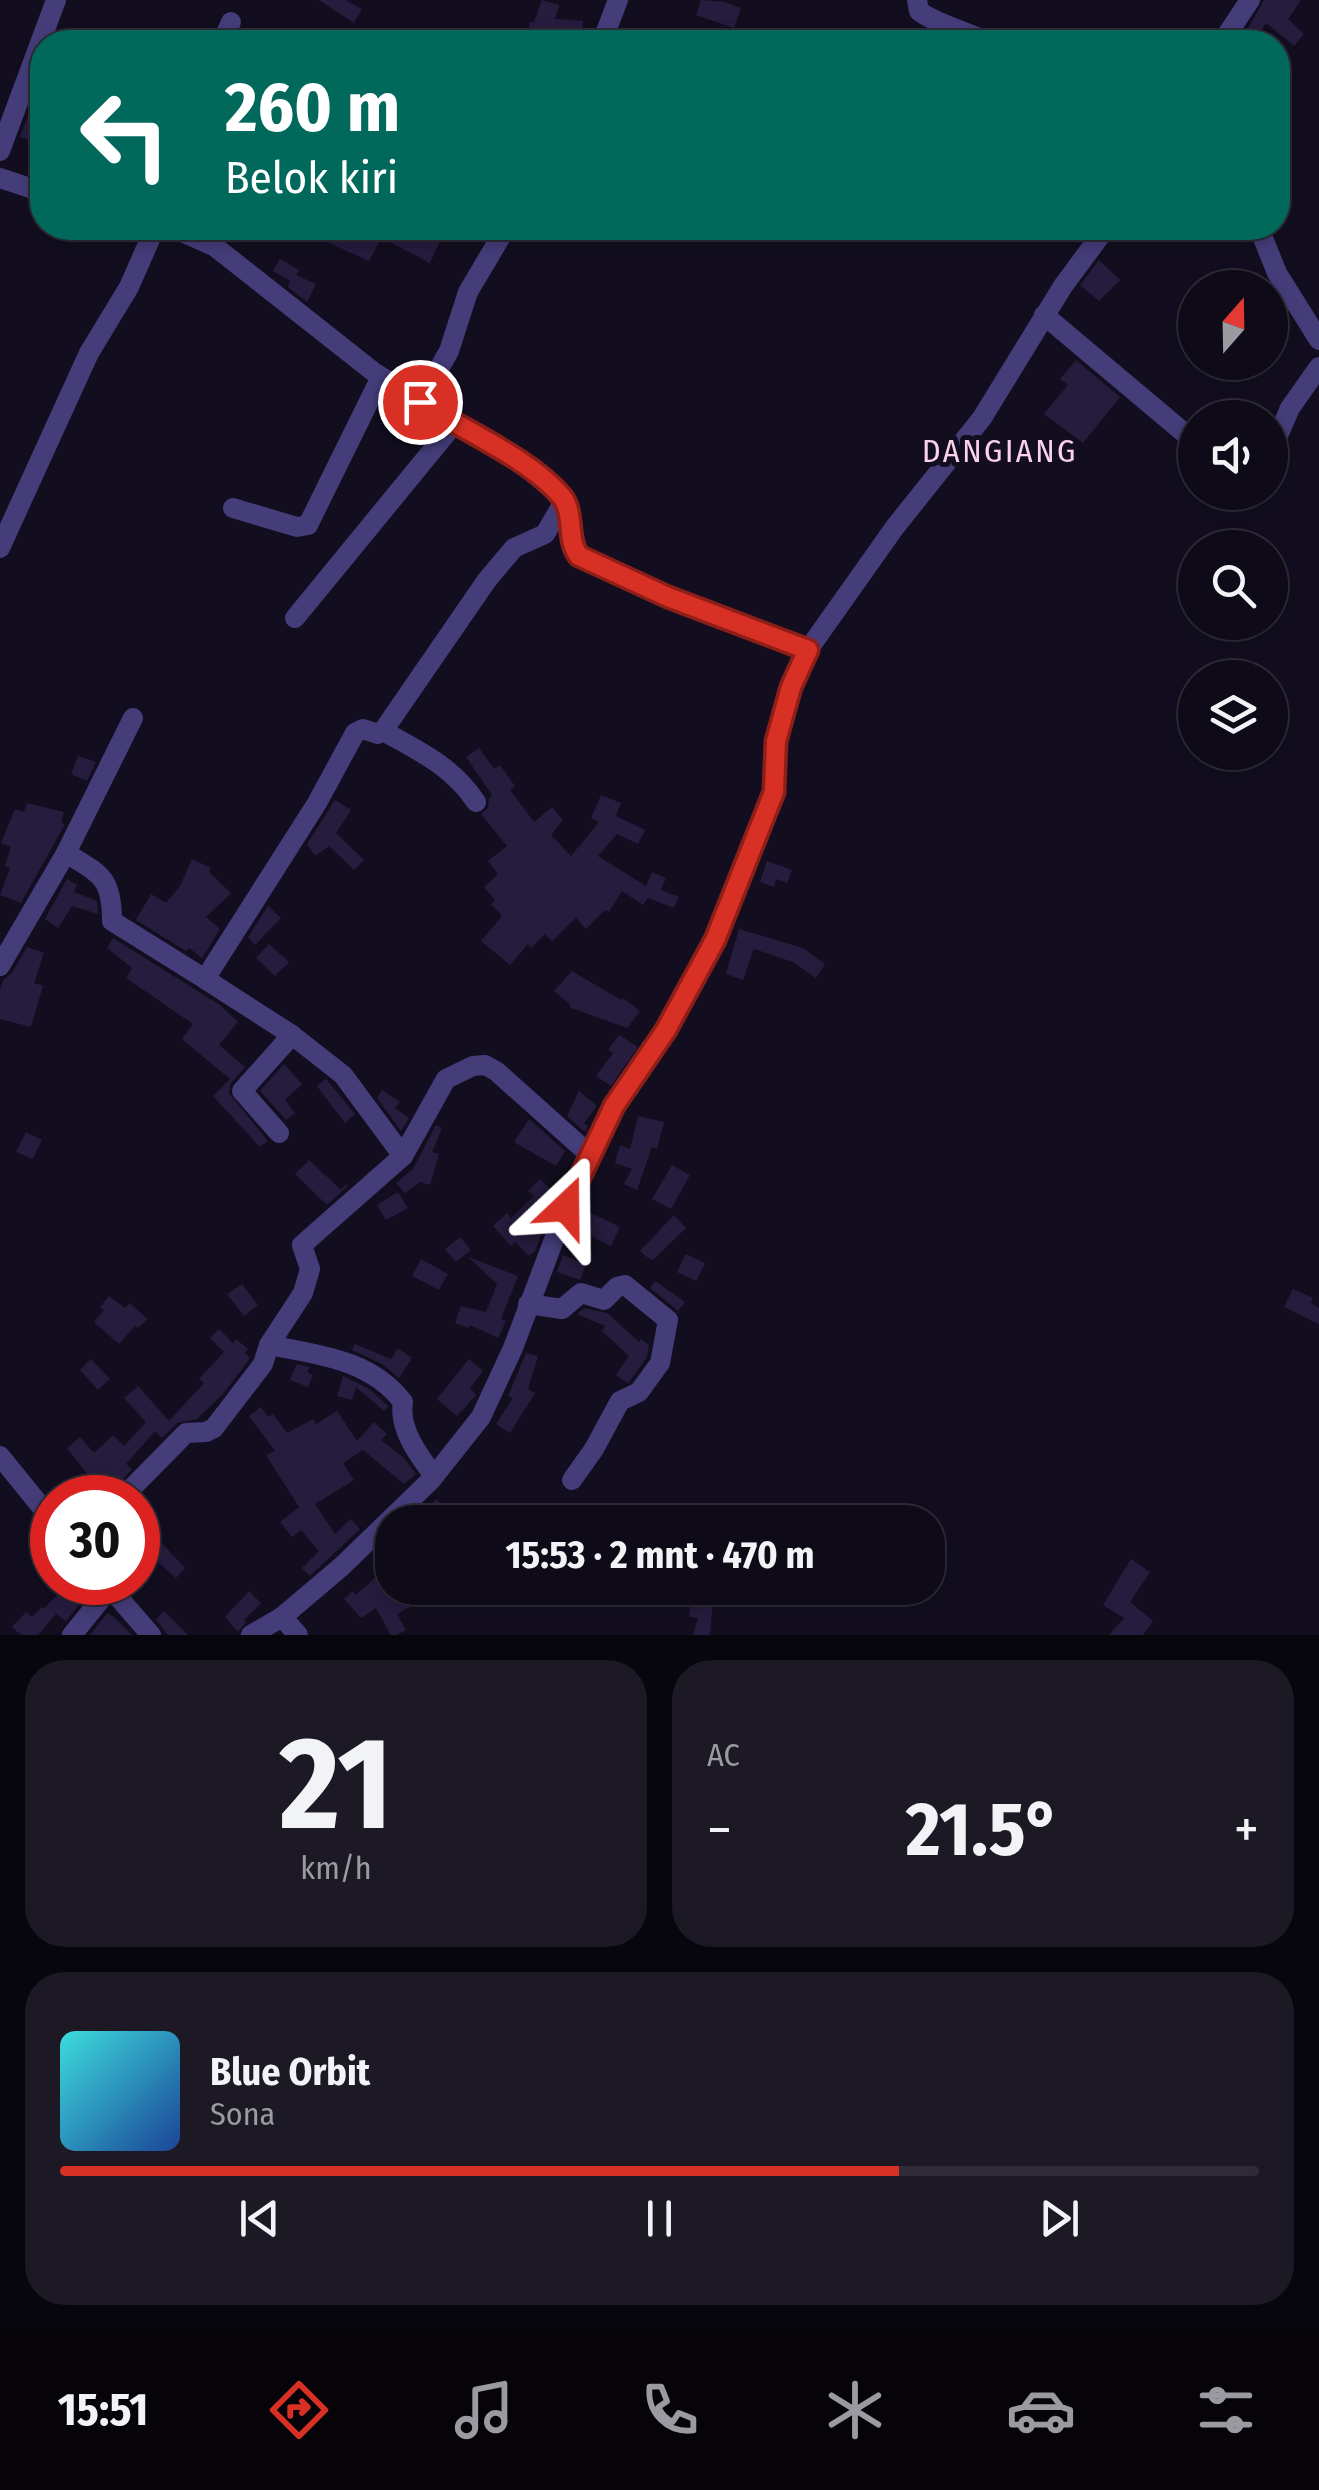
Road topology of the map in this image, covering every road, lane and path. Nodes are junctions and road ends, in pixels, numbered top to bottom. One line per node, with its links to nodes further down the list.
1 (56, 0): 6 (street)
2 (618, 0): 8 (street)
3 (917, 0): 9 (street)
4 (1250, 0): 10 (street)
5 (230, 22): 7 (street)
6 (45, 30)
7 (227, 30)
8 (607, 30)
9 (964, 30)
10 (1230, 30)
11 (30, 70): 12 (street)
12 (0, 151)
13 (0, 178): 14 (street)
14 (30, 188)
15 (150, 240): 30 (street)
16 (200, 240): 23 (street)
17 (499, 240): 24 (street)
18 (1098, 240): 20 (street)
19 (1264, 240): 21 (street)
20 (1044, 316): 27 (street); 32 (street)
21 (1319, 340)
22 (1319, 367): 25 (street)
23 (381, 376): 24 (street); 29 (street)
24 (420, 402): 26 (street)
25 (1288, 413)
26 (454, 424): 28 (street); 31 (street)
27 (1178, 428)
28 (565, 500): 32 (street); 34 (street)
29 (233, 508)
30 (0, 548)
31 (295, 618)
32 (808, 650): 41 (street)
33 (132, 718): 36 (street)
34 (383, 730): 35 (street); 38 (street)
35 (476, 802)
36 (66, 853): 37 (street); 38 (street)
37 (0, 966)
38 (206, 980): 39 (street)
39 (292, 1034): 40 (street); 42 (street)
40 (279, 1132)
41 (589, 1154): 42 (street); 43 (street)
42 (403, 1156): 44 (street)
43 (528, 1304): 47 (street); 48 (street)
44 (269, 1344): 46 (street); 47 (street)
45 (0, 1456): 49 (street)
46 (145, 1475)
47 (434, 1476): 52 (street)
48 (572, 1480)
49 (30, 1493)
50 (93, 1605): 53 (street)
51 (124, 1605): 54 (street)
52 (282, 1617): 55 (street); 56 (street)
53 (72, 1635)
54 (151, 1635)
55 (250, 1635)
56 (298, 1635)

